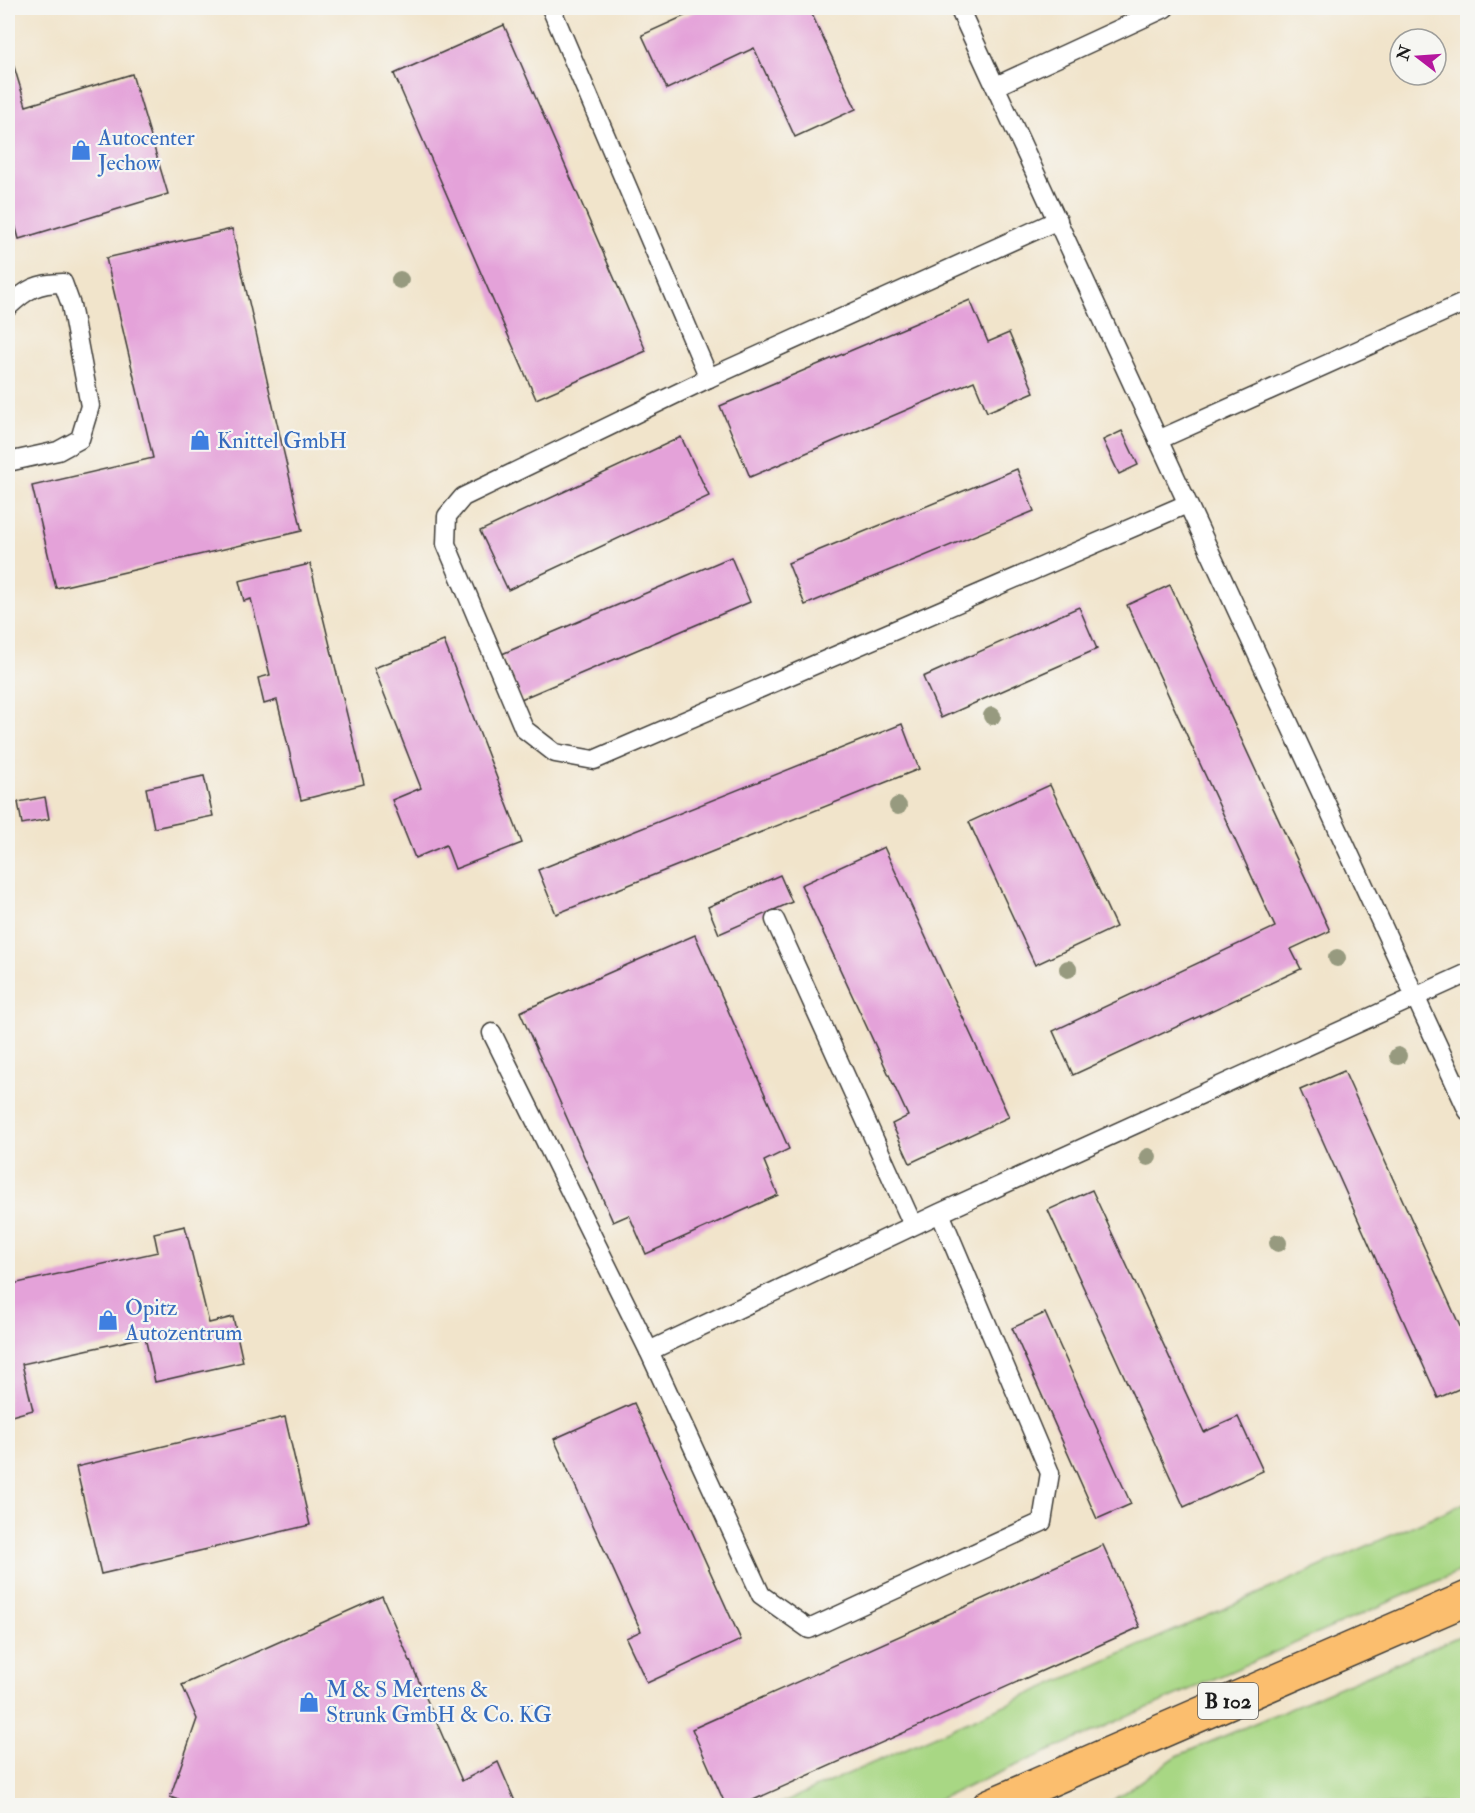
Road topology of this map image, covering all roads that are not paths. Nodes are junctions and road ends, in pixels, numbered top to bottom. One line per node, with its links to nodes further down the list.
1 (550, 8): 8 (lane)
2 (959, 8): 4 (lane)
3 (1165, 8): 4 (lane)
4 (996, 86): 5 (lane)
5 (1058, 220): 8 (lane); 9 (lane)
6 (1467, 301): 9 (lane)
7 (8, 307): 10 (lane)
8 (709, 378): 11 (lane)
9 (1158, 440): 11 (lane)
10 (8, 462)
11 (1186, 504): 14 (lane)
12 (775, 920): 18 (lane)
13 (1467, 973): 14 (lane)
14 (1415, 998): 16 (lane); 17 (lane)
15 (492, 1033): 19 (lane)
16 (1467, 1111)
17 (940, 1213): 18 (lane); 19 (lane)
18 (913, 1225): 19 (lane)
19 (649, 1351)
20 (1467, 1598): 21 (main road, B 102)
21 (989, 1806)

